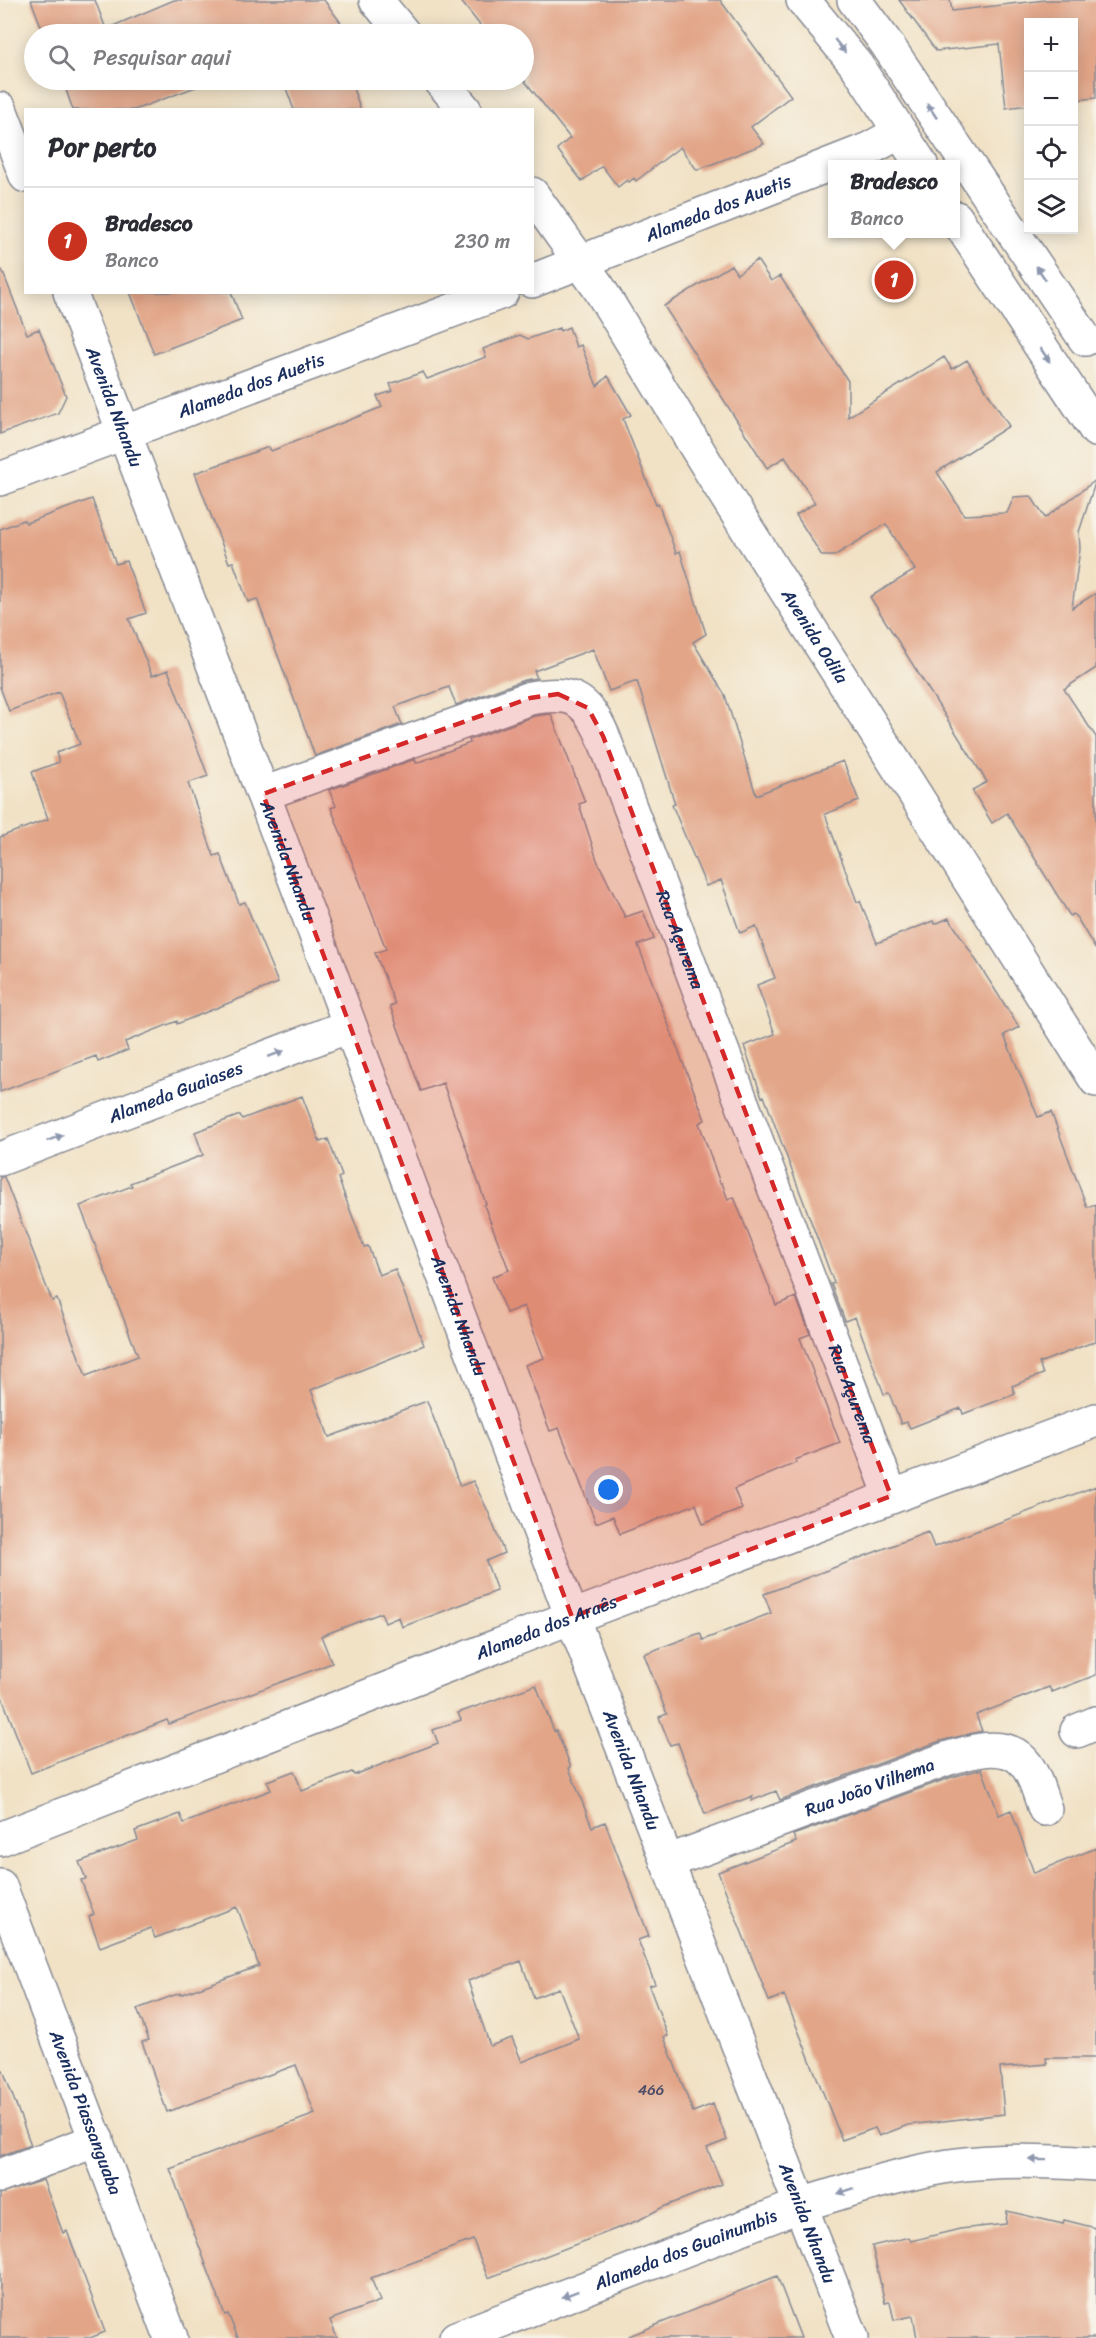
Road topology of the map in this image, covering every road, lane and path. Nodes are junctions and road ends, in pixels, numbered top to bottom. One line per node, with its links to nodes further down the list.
1 (376, 0): 4 (street)
2 (803, 0): 8 (street, one-way to 8)
3 (854, 0): 21 (street, one-way to 3)
4 (396, 24)
5 (448, 90): 6 (street)
6 (463, 108)
7 (0, 110): 13 (street)
8 (900, 132): 9 (street, Alameda dos Auetis); 10 (street); 11 (street)
9 (841, 160)
10 (918, 160)
11 (938, 160)
12 (828, 165): 17 (street, Alameda dos Auetis)
13 (24, 171)
14 (960, 192): 21 (street)
15 (534, 197): 17 (street, Avenida Odila)
16 (960, 224): 22 (street, one-way to 22)
17 (582, 263): 18 (street, Alameda dos Auetis); 27 (street, Avenida Odila)
18 (534, 280)
19 (71, 294): 23 (street, Avenida Nhandu)
20 (497, 294): 23 (street, Alameda dos Auetis)
21 (1090, 347)
22 (1096, 430)
23 (124, 433): 24 (street, Alameda dos Auetis); 25 (street, Avenida Nhandu)
24 (0, 479)
25 (263, 794): 26 (street, Avenida Nhandu); 30 (street, Rua Açurema)
26 (349, 1026): 28 (street, Alameda Guaiases, one-way to 26); 31 (street, Avenida Nhandu)
27 (1096, 1080)
28 (0, 1159)
29 (1096, 1420): 30 (street, Alameda dos Araês)
30 (891, 1496): 31 (street, Alameda dos Araês)
31 (572, 1617): 33 (street, Alameda dos Araês); 34 (street, Avenida Nhandu)
32 (1045, 1809): 34 (street, Rua João Vilhema)
33 (0, 1839)
34 (667, 1862): 39 (street, Avenida Nhandu)
35 (0, 1886): 36 (street, Avenida Piassanguaba)
36 (97, 2140): 38 (street); 40 (street, Avenida Piassanguaba)
37 (1096, 2164): 39 (street, Alameda dos Guainumbis, one-way to 39)
38 (0, 2176)
39 (801, 2205): 41 (street, Alameda dos Guainumbis, one-way to 41); 42 (street, Avenida Nhandu)
40 (171, 2338)
41 (456, 2338)
42 (852, 2338)

